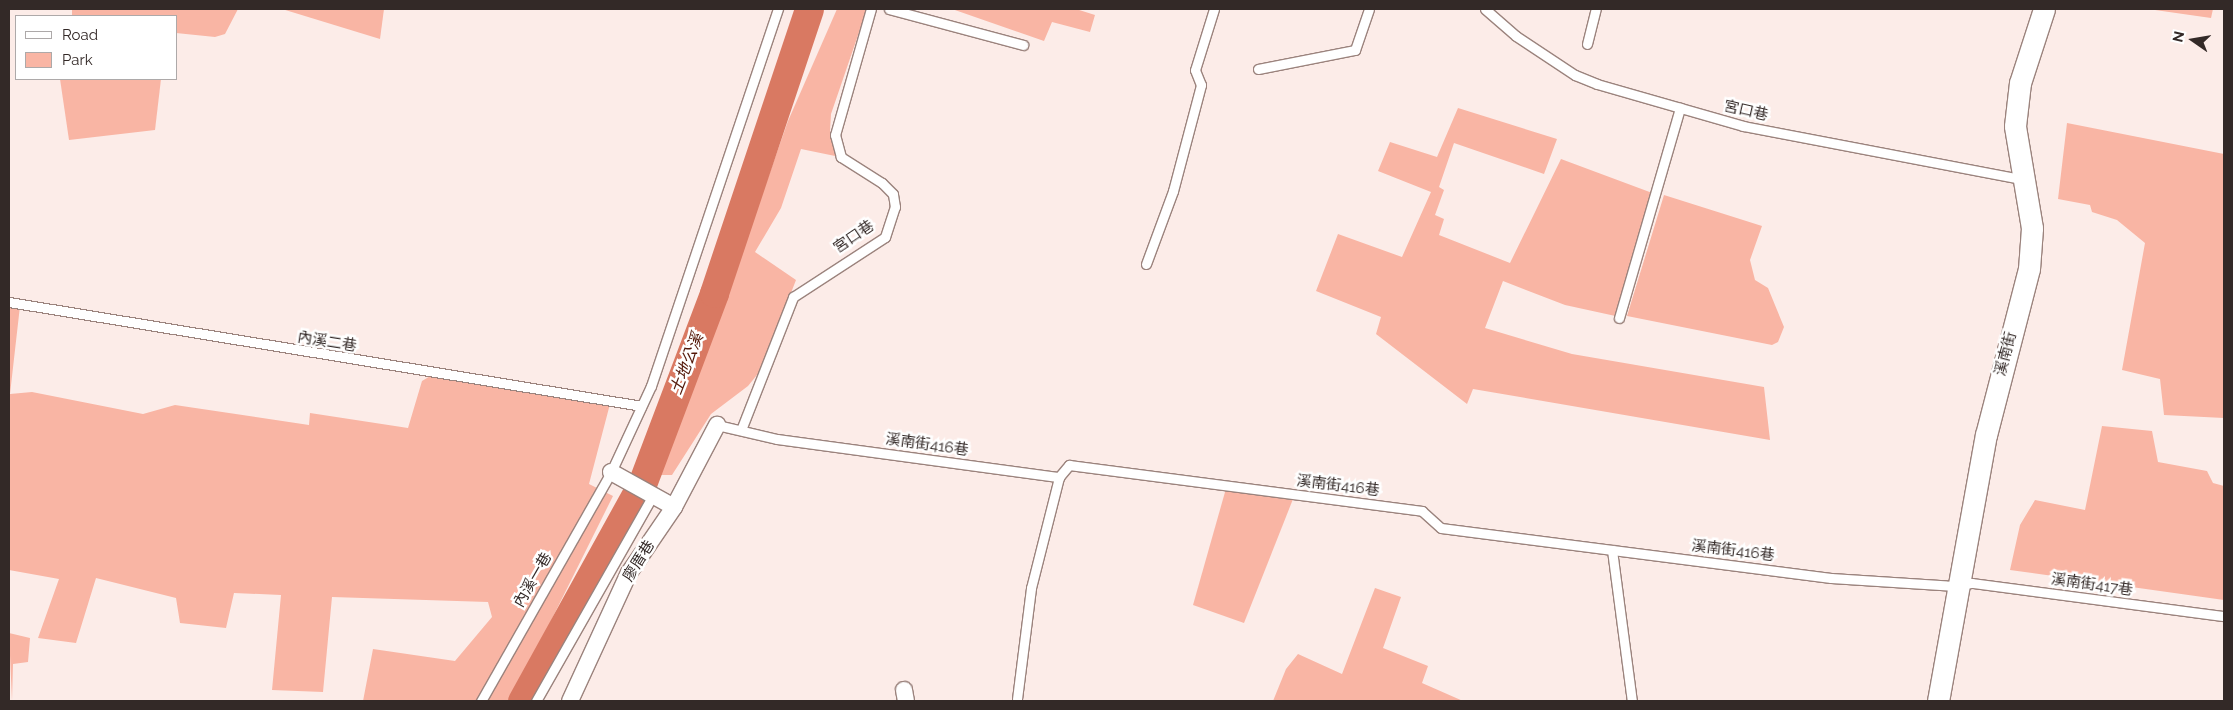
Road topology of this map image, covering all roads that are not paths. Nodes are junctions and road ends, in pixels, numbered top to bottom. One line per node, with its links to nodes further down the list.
1 (778, 9): 17 (lane, 內溪一巷)
2 (871, 9): 19 (lane, 宮口巷)
3 (889, 9): 10 (lane)
4 (1214, 9): 14 (lane)
5 (1369, 9): 11 (lane)
6 (1485, 9): 12 (lane, 宮口巷)
7 (1596, 9): 9 (lane)
8 (2044, 9): 13 (street, 溪南街)
9 (1587, 44)
10 (1023, 45)
11 (1258, 69)
12 (1680, 108): 13 (lane, 宮口巷); 16 (lane)
13 (2025, 181): 25 (street, 溪南街)
14 (1146, 264)
15 (9, 302): 17 (lane, 內溪二巷)
16 (1619, 318)
17 (642, 406): 20 (lane, 內溪一巷)
18 (717, 426): 19 (lane, 溪南街416巷); 23 (street, 廖厝巷)
19 (741, 430): 21 (lane, 溪南街416巷)
20 (616, 476): 22 (street); 28 (lane, 內溪一巷)
21 (1059, 477): 24 (lane, 溪南街416巷); 27 (lane)
22 (652, 497): 23 (street); 29 (lane)
23 (674, 507): 30 (street, 廖厝巷)
24 (1612, 550): 25 (lane, 溪南街416巷); 31 (lane)
25 (1956, 586): 26 (lane, 溪南街417巷); 32 (street, 溪南街)
26 (2224, 616)
27 (1017, 699)
28 (481, 701)
29 (536, 701)
30 (570, 701)
31 (1632, 701)
32 (1938, 701)

